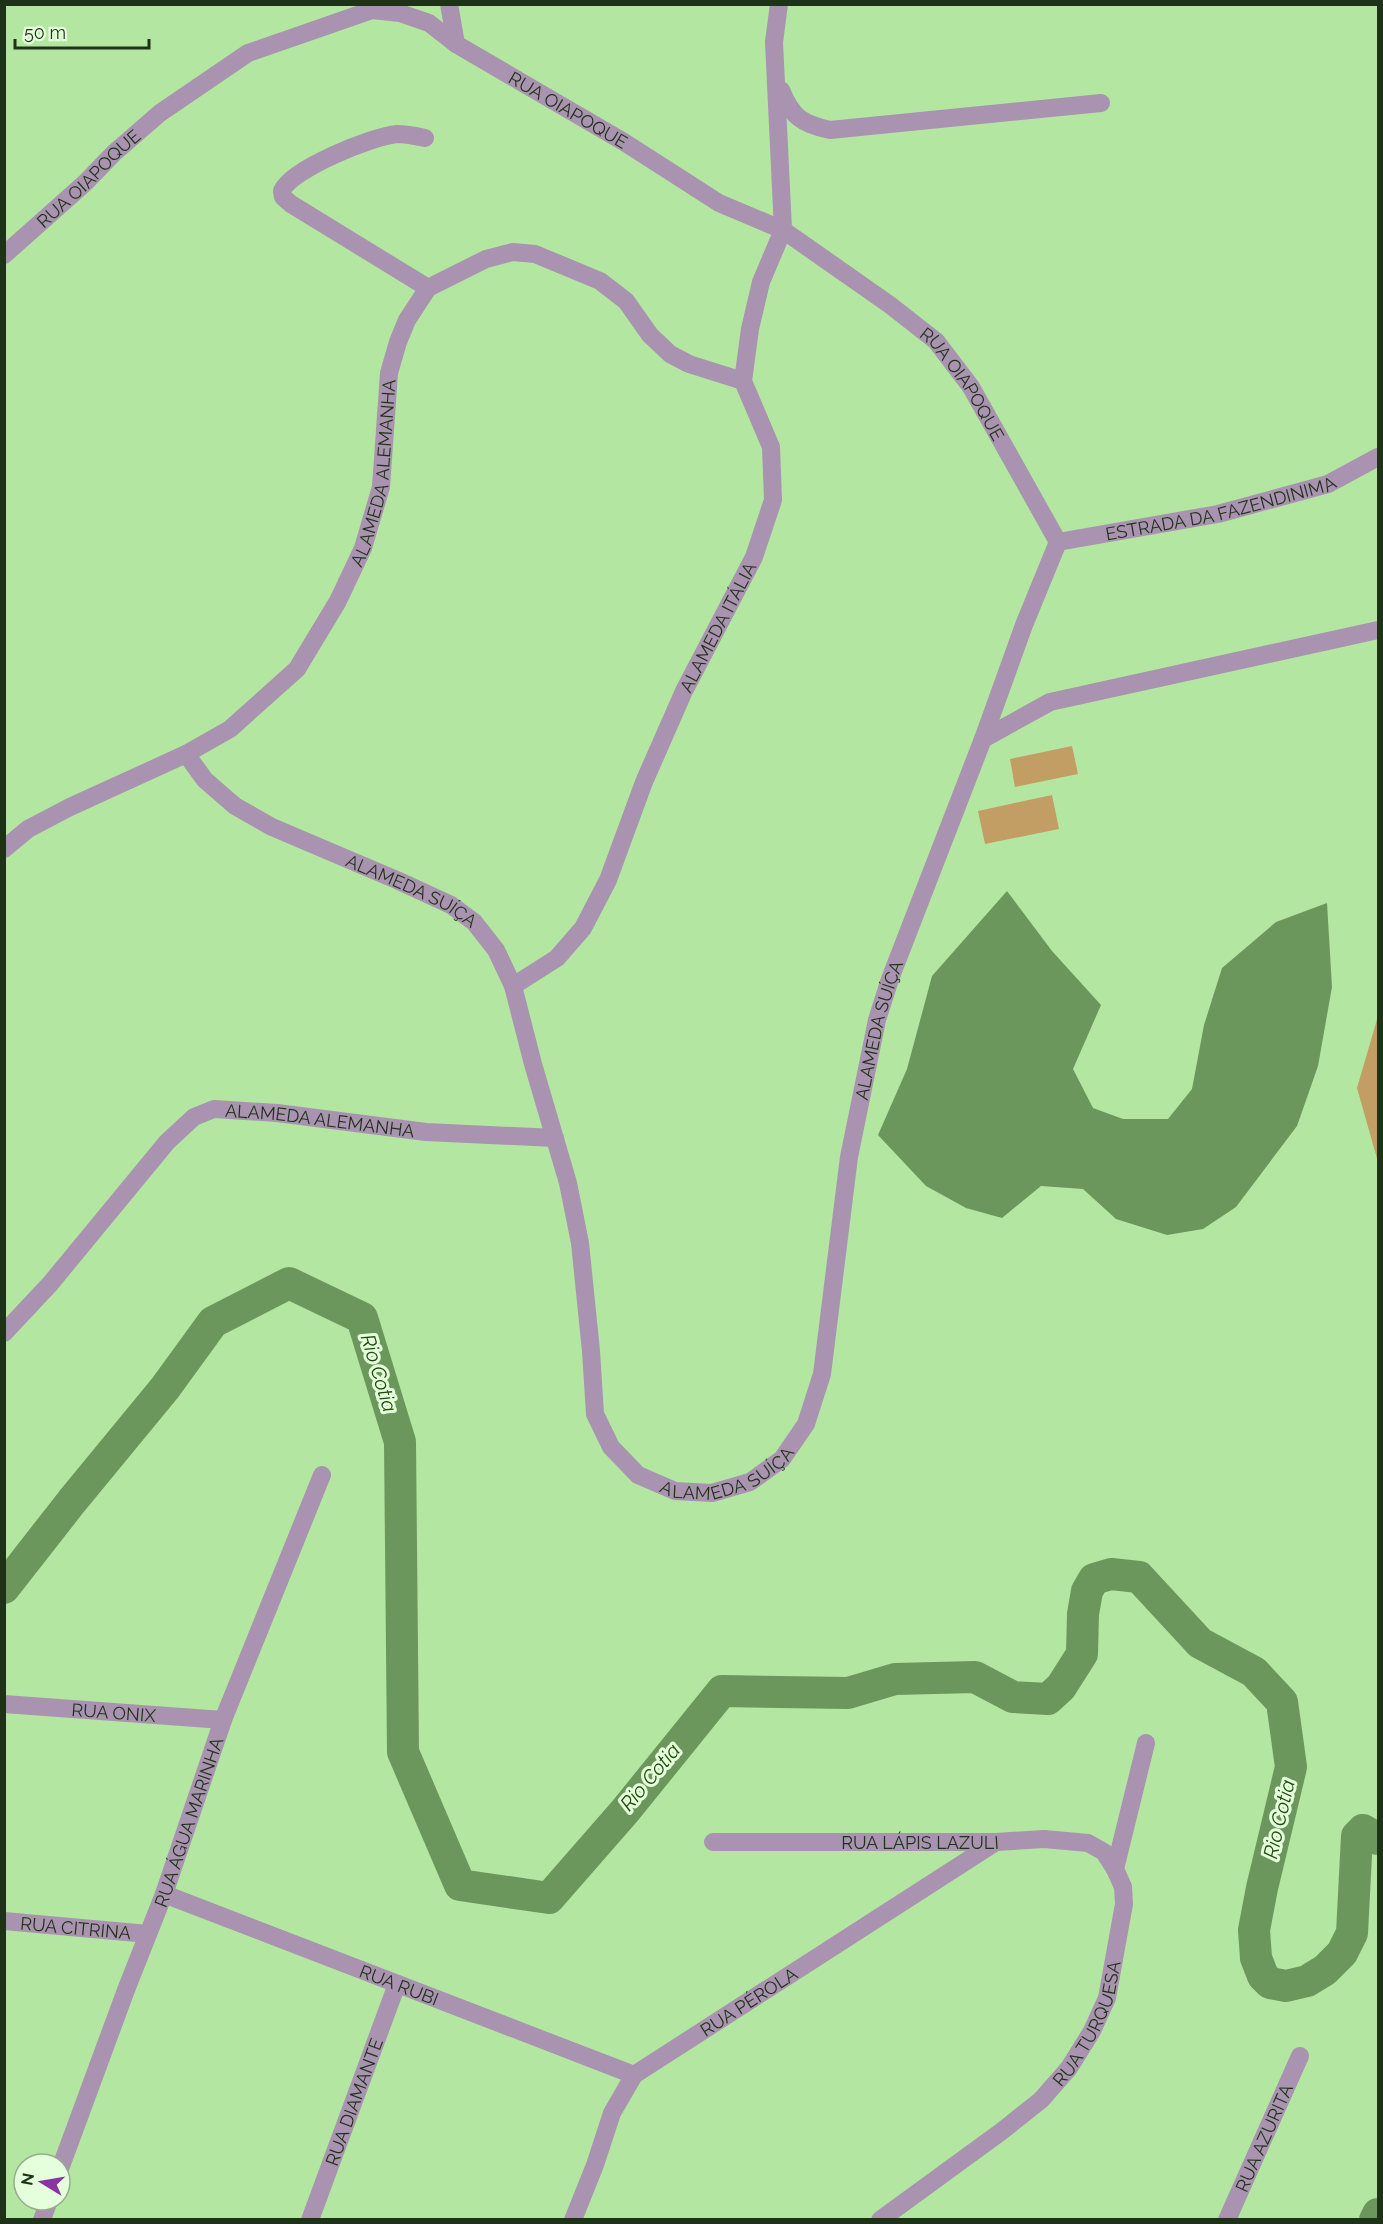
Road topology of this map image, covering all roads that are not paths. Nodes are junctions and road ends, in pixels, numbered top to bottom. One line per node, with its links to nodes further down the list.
1 (449, 4): 4 (street)
2 (779, 4): 5 (street)
3 (343, 11): 4 (street, RUA OIAPOQUE); 9 (street, RUA OIAPOQUE)
4 (456, 44): 8 (street, RUA OIAPOQUE)
5 (777, 80): 6 (street); 8 (street)
6 (1101, 104)
7 (425, 138): 10 (street)
8 (783, 230): 11 (street); 13 (street, RUA OIAPOQUE)
9 (4, 255)
10 (428, 288): 11 (street); 16 (street, ALAMEDA ALEMANHA)
11 (743, 381): 18 (street, ALAMEDA ITÁLIA)
12 (1378, 457): 13 (street, ESTRADA DA FAZENDINIMA)
13 (1058, 542): 15 (street, ALAMEDA SUÍÇA)
14 (1378, 630): 15 (street)
15 (983, 740): 19 (street, ALAMEDA SUÍÇA)
16 (186, 754): 17 (street, ALAMEDA ALEMANHA); 18 (street, ALAMEDA SUÍÇA)
17 (4, 849)
18 (513, 987): 19 (street, ALAMEDA SUÍÇA)
19 (555, 1138): 20 (street, ALAMEDA ALEMANHA)
20 (4, 1333)
21 (322, 1475): 23 (street, RUA ÁGUA MARINHA)
22 (4, 1704): 23 (street, RUA ONIX)
23 (223, 1720): 28 (street, RUA ÁGUA MARINHA)
24 (1146, 1743): 27 (street)
25 (713, 1842): 26 (street, RUA LÁPIS LAZULI)
26 (996, 1842): 27 (street, RUA LÁPIS LAZULI); 33 (street, RUA PÉROLA)
27 (1115, 1869): 37 (street, RUA TURQUESA)
28 (164, 1894): 30 (street, RUA ÁGUA MARINHA); 31 (street, RUA RUBI)
29 (4, 1922): 30 (street, RUA CITRINA)
30 (148, 1934): 34 (street, RUA ÁGUA MARINHA)
31 (397, 1984): 33 (street, RUA RUBI); 35 (street, RUA DIAMANTE)
32 (1300, 2056): 38 (street, RUA AZURITA)
33 (634, 2075): 36 (street, RUA PÉROLA)
34 (66, 2152)
35 (310, 2220)
36 (573, 2220)
37 (880, 2220)
38 (1227, 2220)

